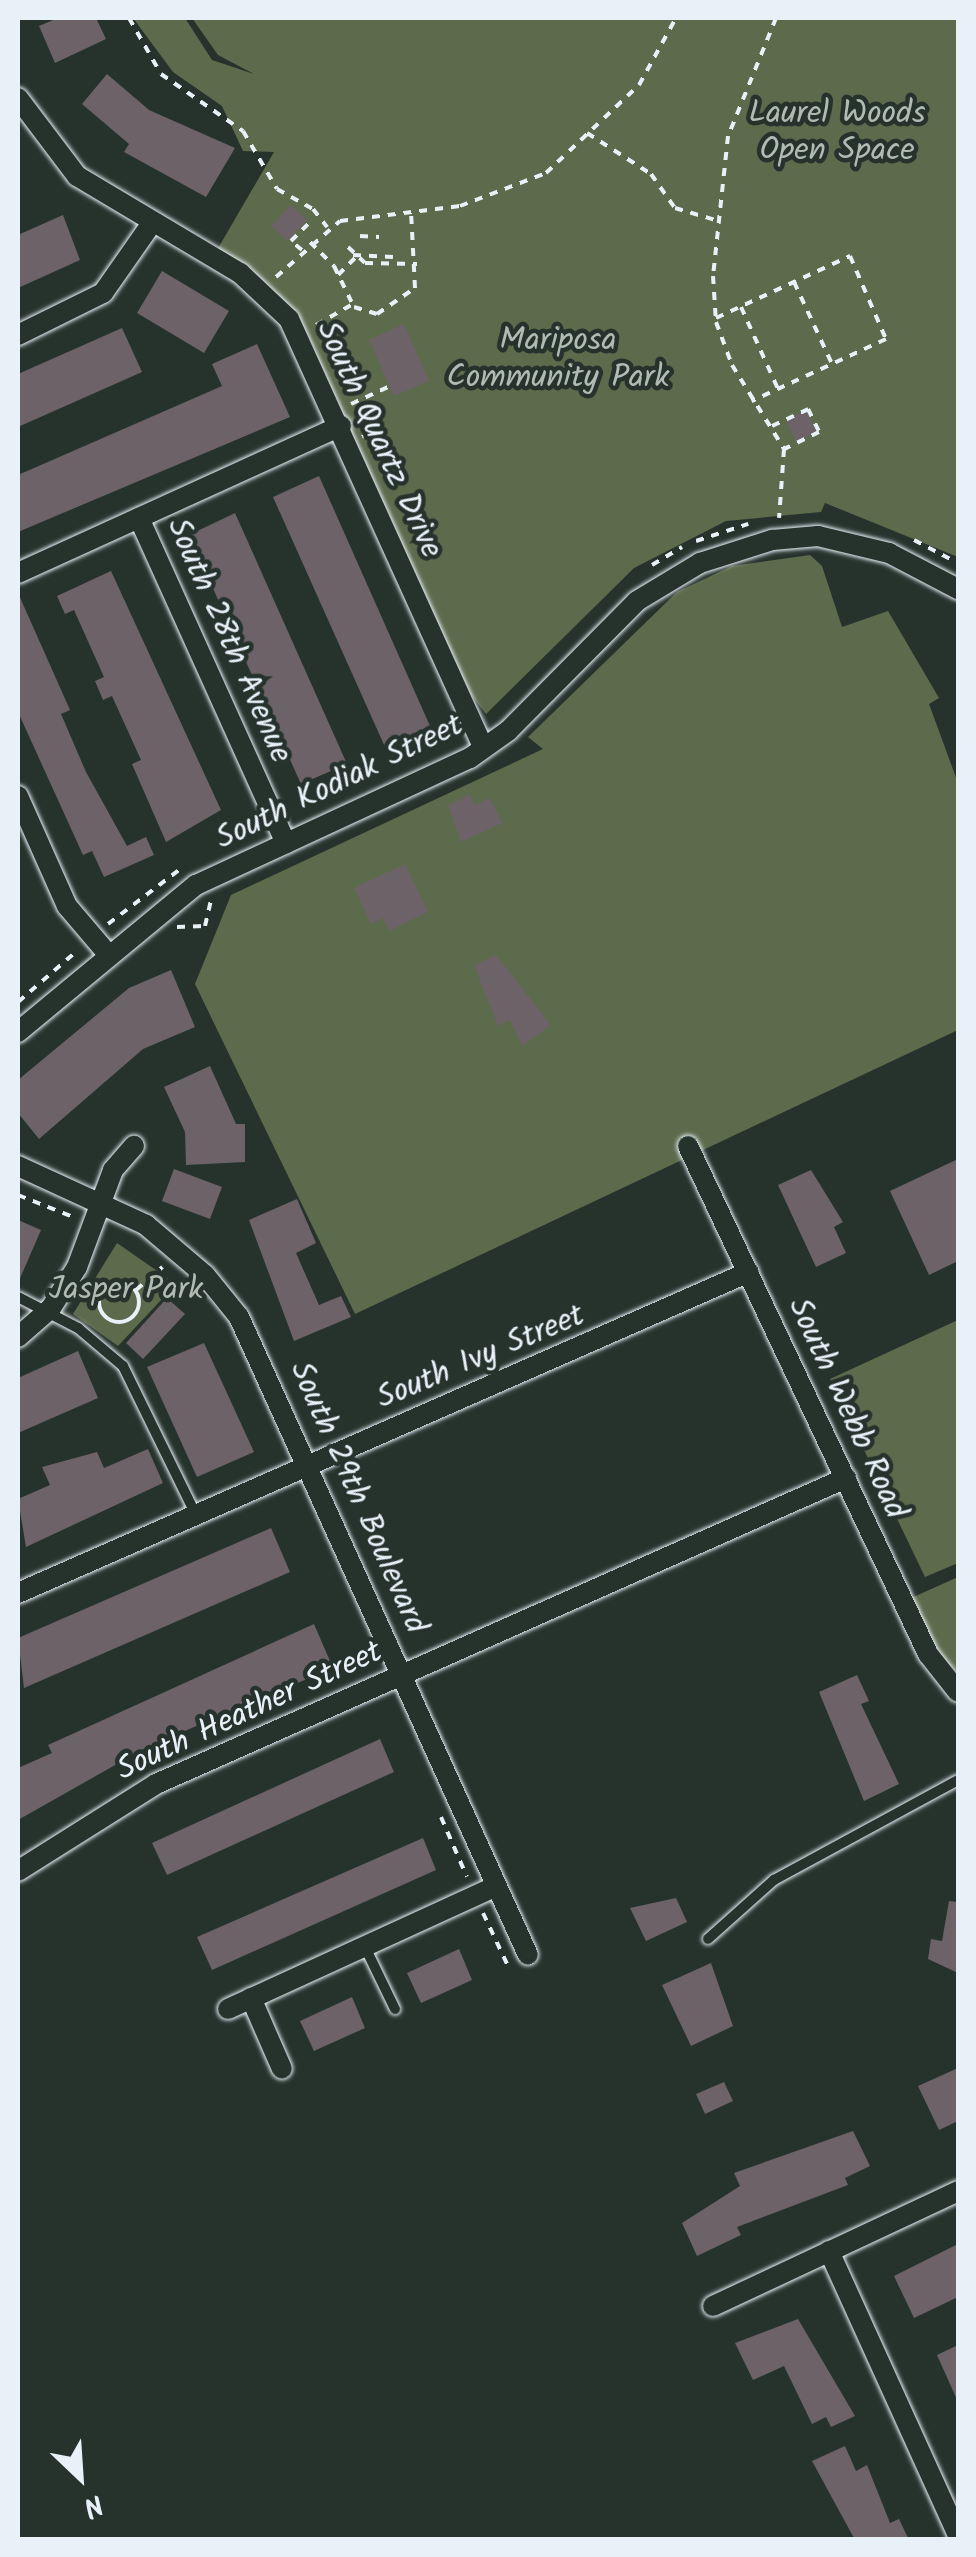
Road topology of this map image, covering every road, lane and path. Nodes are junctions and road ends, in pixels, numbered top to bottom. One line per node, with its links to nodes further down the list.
1 (129, 18): 10 (path)
2 (676, 18): 5 (path)
3 (776, 18): 7 (path)
4 (18, 98): 9 (street, South Quartz Drive)
5 (587, 133): 6 (path); 7 (path)
6 (411, 212): 10 (path); 18 (path)
7 (719, 222): 25 (path)
8 (308, 223): 15 (path)
9 (150, 226): 21 (street, South Quartz Drive); 26 (street)
10 (327, 227): 13 (path)
11 (360, 236): 12 (path)
12 (379, 237)
13 (310, 242): 15 (path); 19 (path)
14 (348, 246): 16 (path)
15 (302, 250): 21 (path)
16 (354, 256): 17 (path); 17 (path); 19 (path)
17 (394, 260): 18 (path)
18 (417, 264): 22 (path)
19 (338, 275): 22 (path)
20 (794, 282): 23 (path); 27 (path); 27 (path)
21 (264, 290): 31 (street, South Quartz Drive)
22 (352, 304): 24 (path)
23 (740, 306): 25 (path); 29 (path)
24 (329, 317)
25 (716, 318): 30 (path)
26 (18, 335)
27 (832, 364): 29 (path)
28 (388, 388): 31 (path)
29 (778, 389): 30 (path)
30 (752, 401): 33 (path)
31 (348, 423): 32 (path); 35 (street); 39 (street, South Quartz Drive)
32 (385, 426)
33 (770, 427): 34 (path); 34 (path)
34 (784, 449): 36 (path)
35 (139, 518): 37 (street); 41 (street, South 28th Avenue)
36 (779, 518)
37 (18, 573)
38 (958, 589): 39 (street, South Kodiak Street)
39 (484, 748): 41 (street, South Kodiak Street)
40 (18, 796): 44 (street)
41 (286, 843): 44 (street, South Kodiak Street)
42 (211, 900): 43 (path)
43 (173, 924)
44 (107, 953): 45 (street, South Kodiak Street)
45 (18, 1032)
46 (134, 1146): 50 (street)
47 (688, 1146): 54 (street, South Webb Road)
48 (18, 1166): 50 (street, South 29th Boulevard)
49 (18, 1194): 51 (path)
50 (103, 1202): 60 (street); 62 (street, South 29th Boulevard)
51 (81, 1220)
52 (156, 1260): 53 (path)
53 (164, 1264): 55 (path); 56 (path)
54 (749, 1272): 62 (street, South Ivy Street); 63 (street, South Webb Road)
55 (178, 1278)
56 (136, 1290): 59 (path); 59 (path)
57 (88, 1296): 59 (path)
58 (18, 1298): 60 (lane)
59 (99, 1300)
60 (47, 1312): 61 (street); 64 (lane)
61 (18, 1336)
62 (308, 1462): 64 (street, South Ivy Street); 66 (street, South 29th Boulevard)
63 (846, 1478): 66 (street, South Heather Street); 67 (street, South Webb Road)
64 (196, 1513): 65 (street, South Ivy Street)
65 (18, 1593)
66 (404, 1675): 69 (street, South Heather Street); 70 (street, South 29th Boulevard)
67 (958, 1692)
68 (958, 1780): 72 (lane)
69 (18, 1871)
70 (495, 1887): 73 (street); 74 (street, South 29th Boulevard)
71 (481, 1908): 75 (path)
72 (708, 1939)
73 (365, 1946): 76 (street); 78 (lane)
74 (528, 1955)
75 (508, 1966)
76 (251, 1998): 77 (street); 79 (street)
77 (228, 2009)
78 (395, 2010)
79 (282, 2069)
80 (958, 2191): 81 (street)
81 (829, 2251): 82 (street); 83 (street)
82 (713, 2306)
83 (958, 2536)

